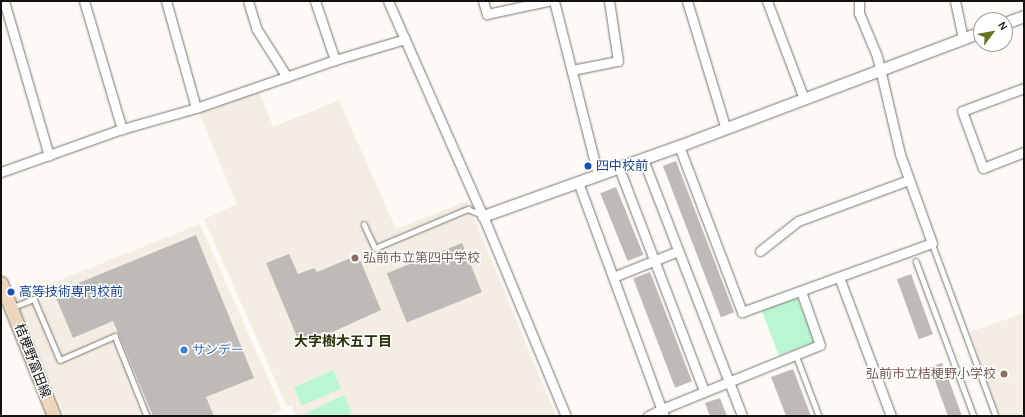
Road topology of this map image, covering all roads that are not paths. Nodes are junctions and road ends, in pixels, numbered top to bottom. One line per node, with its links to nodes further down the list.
1 (4, 1): 31 (street)
2 (84, 1): 28 (street)
3 (166, 1): 26 (street)
4 (248, 1): 23 (street)
5 (315, 1): 20 (street)
6 (388, 1): 18 (street)
7 (483, 1): 8 (street)
8 (548, 1)
9 (554, 1): 21 (street)
10 (609, 1): 21 (street)
11 (687, 1): 27 (street)
12 (767, 1): 25 (street)
13 (859, 1): 22 (street)
14 (955, 1): 19 (street)
15 (1024, 16): 16 (street)
16 (1013, 20)
17 (973, 35): 19 (street)
18 (405, 39): 20 (street); 38 (street)
19 (963, 39): 22 (street)
20 (335, 60): 23 (street)
21 (572, 70): 35 (street)
22 (880, 70): 25 (street); 36 (street)
23 (287, 76): 26 (street)
24 (1024, 88): 30 (street)
25 (804, 99): 27 (street)
26 (196, 108): 28 (street)
27 (726, 128): 29 (street)
28 (122, 129): 31 (street)
29 (679, 146): 32 (street); 48 (street)
30 (1024, 152)
31 (49, 156): 34 (street)
32 (643, 159): 33 (street); 41 (street)
33 (619, 168): 35 (street); 43 (street)
34 (1, 172)
35 (598, 175): 37 (street)
36 (909, 180): 40 (street); 42 (street)
37 (578, 182): 38 (street); 46 (street)
38 (483, 216): 39 (lane); 56 (street)
39 (364, 224)
40 (932, 244): 45 (street); 62 (lane)
41 (678, 251): 43 (street); 51 (street)
42 (760, 251)
43 (654, 261): 46 (street); 52 (street)
44 (916, 261): 61 (lane)
45 (839, 277): 48 (street); 60 (street)
46 (613, 278): 53 (street)
47 (1, 283): 49 (main road, 桔梗野富田線)
48 (801, 291): 50 (street)
49 (11, 308): 54 (main road, 桔梗野富田線); 55 (lane)
50 (796, 355): 51 (street); 59 (lane)
51 (729, 382): 52 (street); 58 (street)
52 (704, 391): 53 (street)
53 (663, 412): 57 (street)
54 (54, 416)
55 (147, 416)
56 (566, 416)
57 (648, 416)
58 (742, 416)
59 (819, 416)
60 (891, 416)
61 (974, 416)
62 (996, 416)

